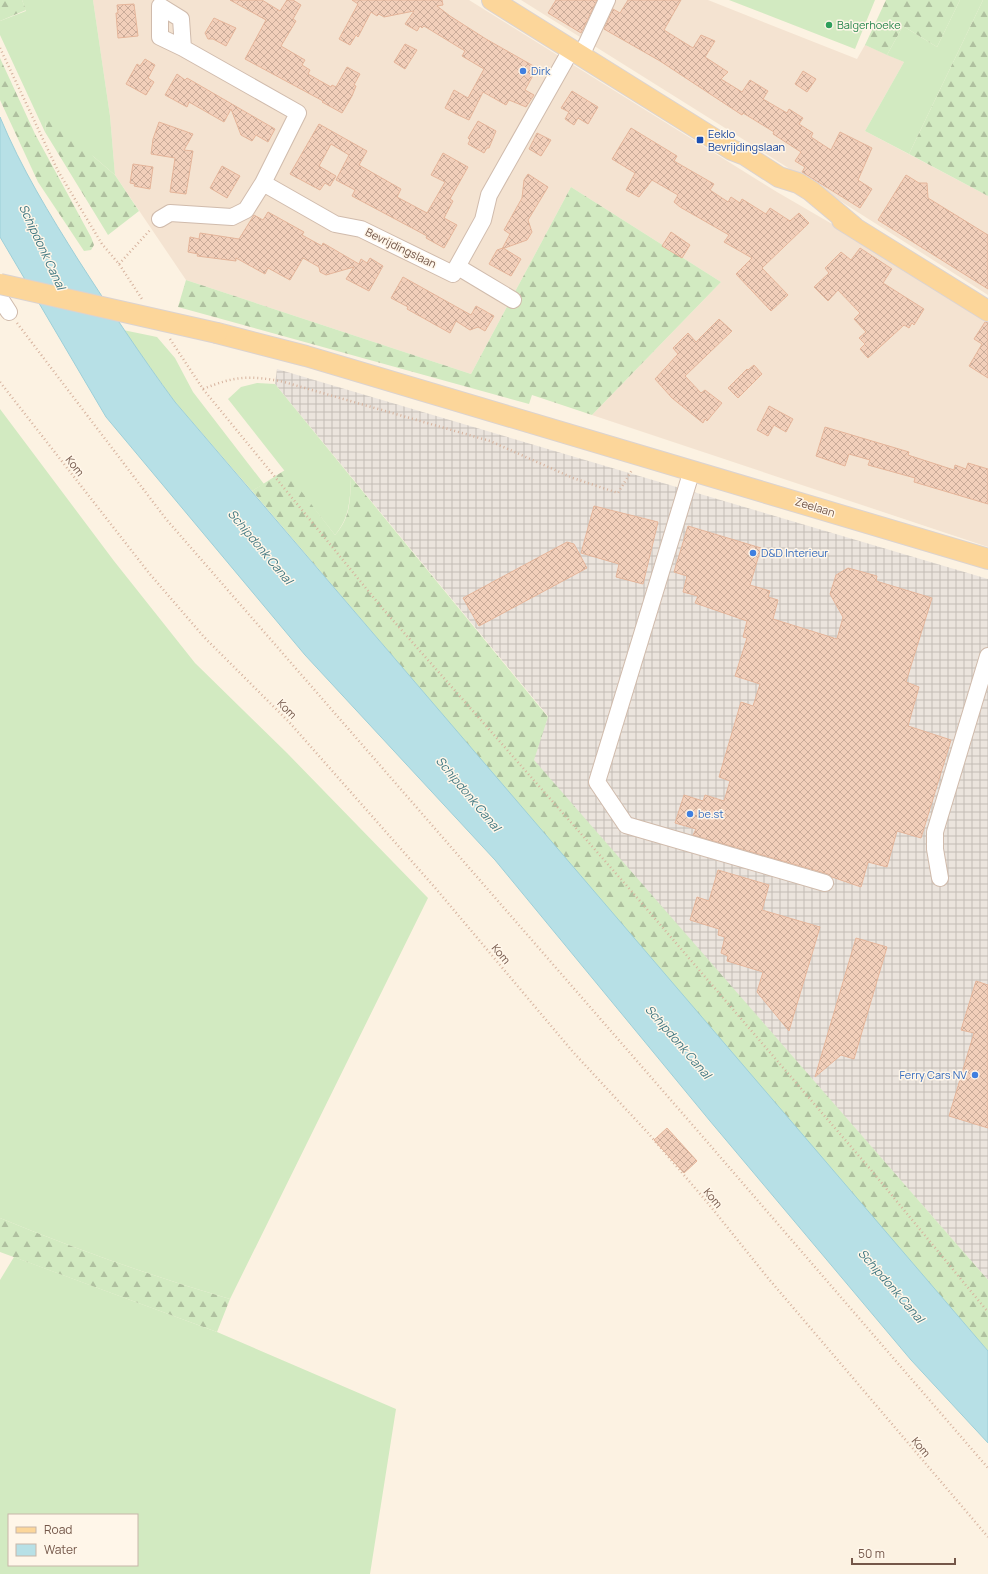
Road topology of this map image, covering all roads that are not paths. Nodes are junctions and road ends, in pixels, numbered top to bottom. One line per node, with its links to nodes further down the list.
1 (492, 0): 4 (main road)
2 (607, 0): 4 (street)
3 (183, 48): 5 (street)
4 (576, 53): 7 (street); 11 (main road)
5 (263, 183): 6 (street); 7 (street, Bevrijdingslaan)
6 (160, 219)
7 (455, 270): 10 (street, Bevrijdingslaan)
8 (0, 284): 13 (main road, Zeelaan, bridge)
9 (0, 298): 12 (street)
10 (513, 300)
11 (988, 311)
12 (8, 312)
13 (692, 470): 14 (main road, Zeelaan); 17 (street)
14 (988, 559)
15 (988, 656): 16 (street)
16 (940, 878)
17 (825, 883)

